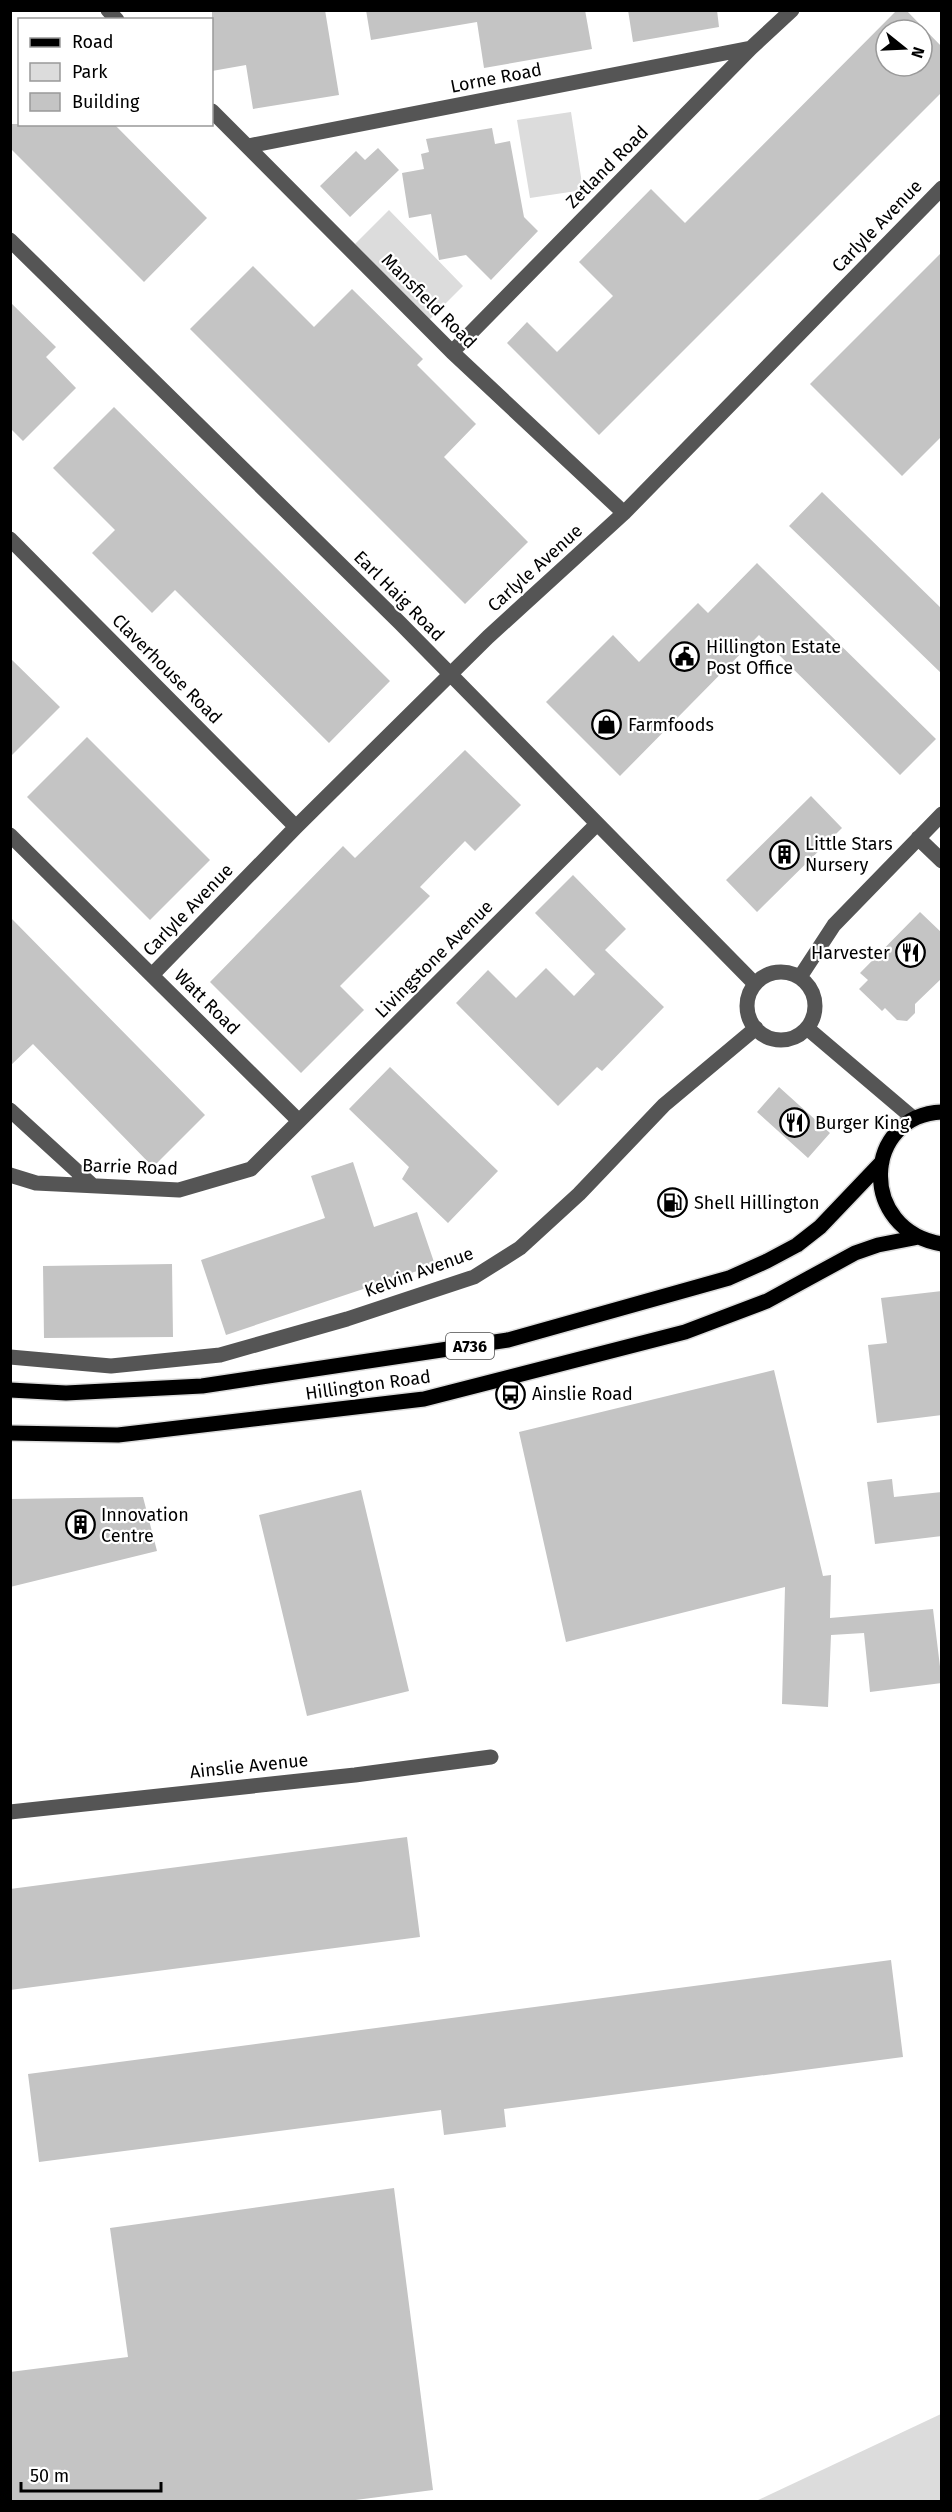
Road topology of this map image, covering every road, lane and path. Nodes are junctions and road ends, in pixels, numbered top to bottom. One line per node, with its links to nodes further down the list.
1 (792, 10): 2 (street, Zetland Road)
2 (751, 48): 4 (street, Lorne Road); 7 (street, Zetland Road)
3 (213, 112): 4 (street, Mansfield Road)
4 (248, 146): 7 (street, Mansfield Road)
5 (942, 188): 8 (street, Carlyle Avenue)
6 (10, 240): 10 (street, Earl Haig Road)
7 (452, 352): 8 (street, Mansfield Road)
8 (624, 513): 10 (street, Carlyle Avenue)
9 (10, 539): 13 (street, Claverhouse Road)
10 (449, 675): 12 (street, Earl Haig Road); 13 (street, Carlyle Avenue)
11 (942, 814): 15 (street)
12 (597, 824): 19 (street, Earl Haig Road); 25 (street, Livingstone Avenue)
13 (296, 826): 17 (street, Carlyle Avenue)
14 (10, 835): 17 (street, Watt Road)
15 (918, 838): 16 (street); 18 (street)
16 (942, 861)
17 (152, 975): 25 (street, Watt Road)
18 (800, 977): 19 (street); 21 (street)
19 (755, 984): 20 (street)
20 (756, 1028): 21 (street); 31 (street, Kelvin Avenue)
21 (807, 1028): 24 (street)
22 (10, 1110): 28 (street)
23 (942, 1112): 24 (main road)
24 (913, 1118): 26 (main road, A736)
25 (298, 1121): 28 (street, Barrie Road)
26 (882, 1162): 29 (main road, A736); 32 (main road, Hillington Road / A736)
27 (10, 1175): 28 (street, Barrie Road)
28 (91, 1184)
29 (919, 1237): 30 (main road, A736); 33 (main road, Hillington Road / A736)
30 (942, 1244)
31 (10, 1357)
32 (10, 1390)
33 (10, 1433)
34 (491, 1757): 35 (street, Ainslie Avenue)
35 (10, 1812)

